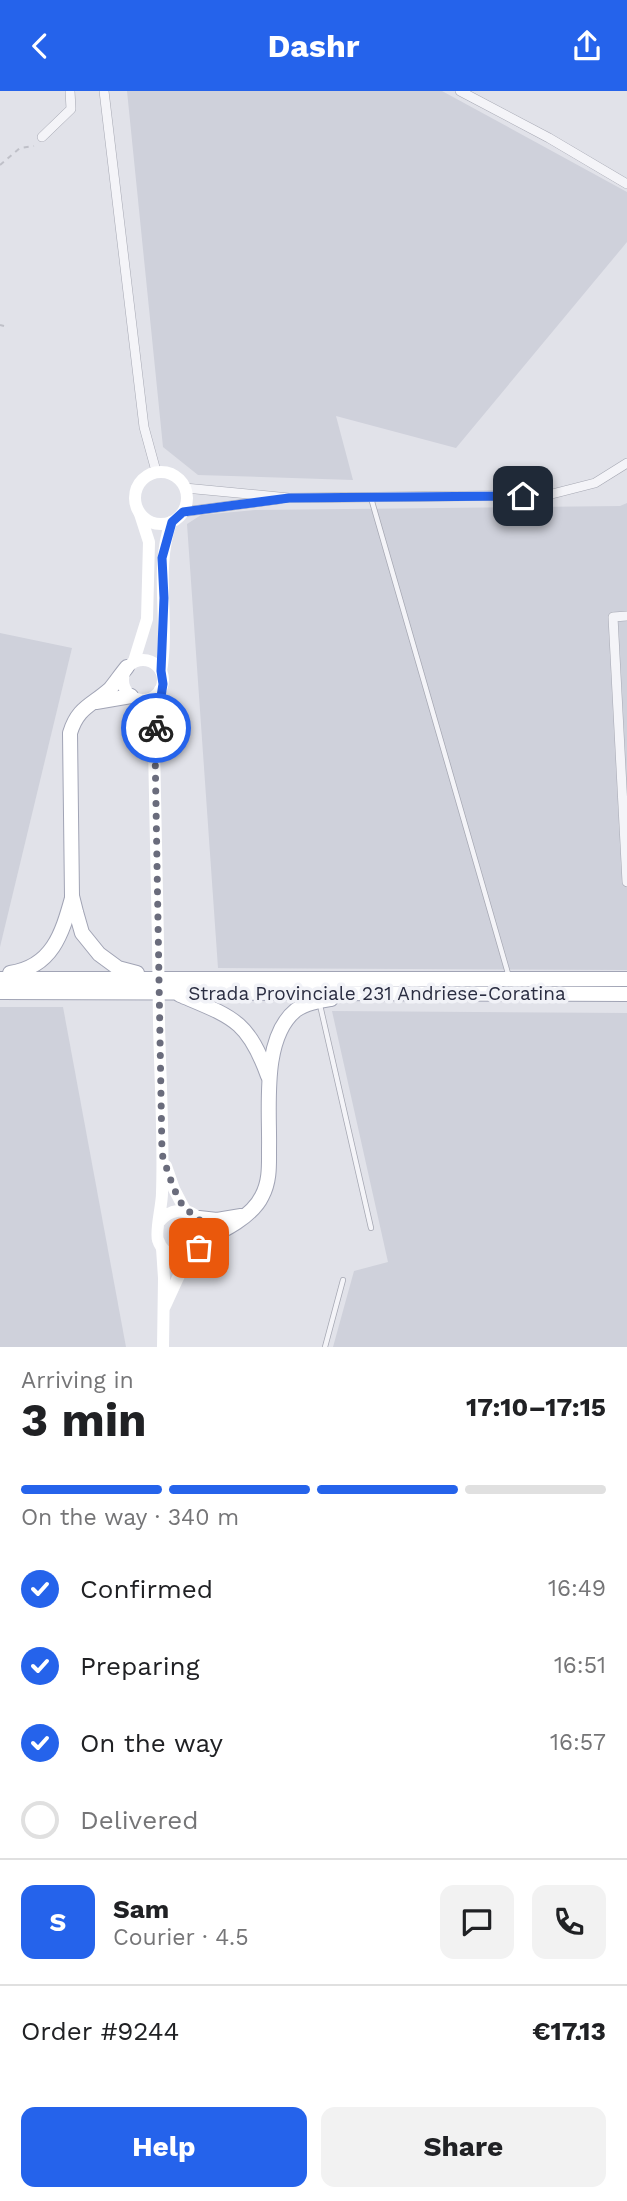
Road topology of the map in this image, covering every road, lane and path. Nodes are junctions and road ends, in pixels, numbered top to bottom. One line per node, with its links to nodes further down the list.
1 (70, 91): 4 (street)
2 (104, 91): 8 (street)
3 (460, 91): 6 (street)
4 (42, 137): 5 (path)
5 (0, 165)
6 (627, 184)
7 (627, 463): 10 (street)
8 (156, 471): 9 (main road); 13 (main road)
9 (186, 488): 11 (street); 12 (main road)
10 (371, 497): 11 (street); 26 (lane)
11 (289, 498): 12 (street)
12 (183, 512): 14 (main road)
13 (139, 513): 14 (main road); 16 (main road)
14 (172, 522): 17 (main road)
15 (627, 616): 22 (street)
16 (131, 664): 17 (main road); 19 (main road); 20 (main road)
17 (161, 671): 18 (main road)
18 (160, 690): 19 (main road); 21 (main road)
19 (137, 698): 20 (main road); 21 (main road)
20 (91, 703): 23 (main road)
21 (155, 747): 34 (main road, bridge)
22 (627, 882)
23 (72, 896): 24 (main road); 25 (main road)
24 (0, 976): 25 (main road, Strada Provinciale 231 Andriese-Coratina)
25 (184, 978): 26 (main road, Strada Provinciale 231 Andriese-Coratina)
26 (509, 978): 27 (main road, Strada Provinciale 231 Andriese-Coratina)
27 (627, 979)
28 (0, 992): 29 (main road, Strada Provinciale 231 Andriese-Coratina)
29 (172, 992): 30 (main road, Strada Provinciale 231 Andriese-Coratina); 33 (main road)
30 (384, 992): 31 (main road, Strada Provinciale 231 Andriese-Coratina); 32 (main road)
31 (627, 993)
32 (319, 1001): 33 (main road); 39 (lane)
33 (270, 1082): 36 (main road)
34 (162, 1154): 35 (main road); 38 (main road)
35 (186, 1210): 37 (main road); 38 (main road)
36 (246, 1215): 37 (main road); 40 (main road)
37 (199, 1218): 40 (main road)
38 (160, 1221): 41 (main road)
39 (372, 1228)
40 (199, 1247): 41 (main road); 43 (main road)
41 (162, 1248): 43 (main road)
42 (343, 1280): 45 (lane)
43 (162, 1313): 44 (main road)
44 (163, 1347)
45 (325, 1347)

